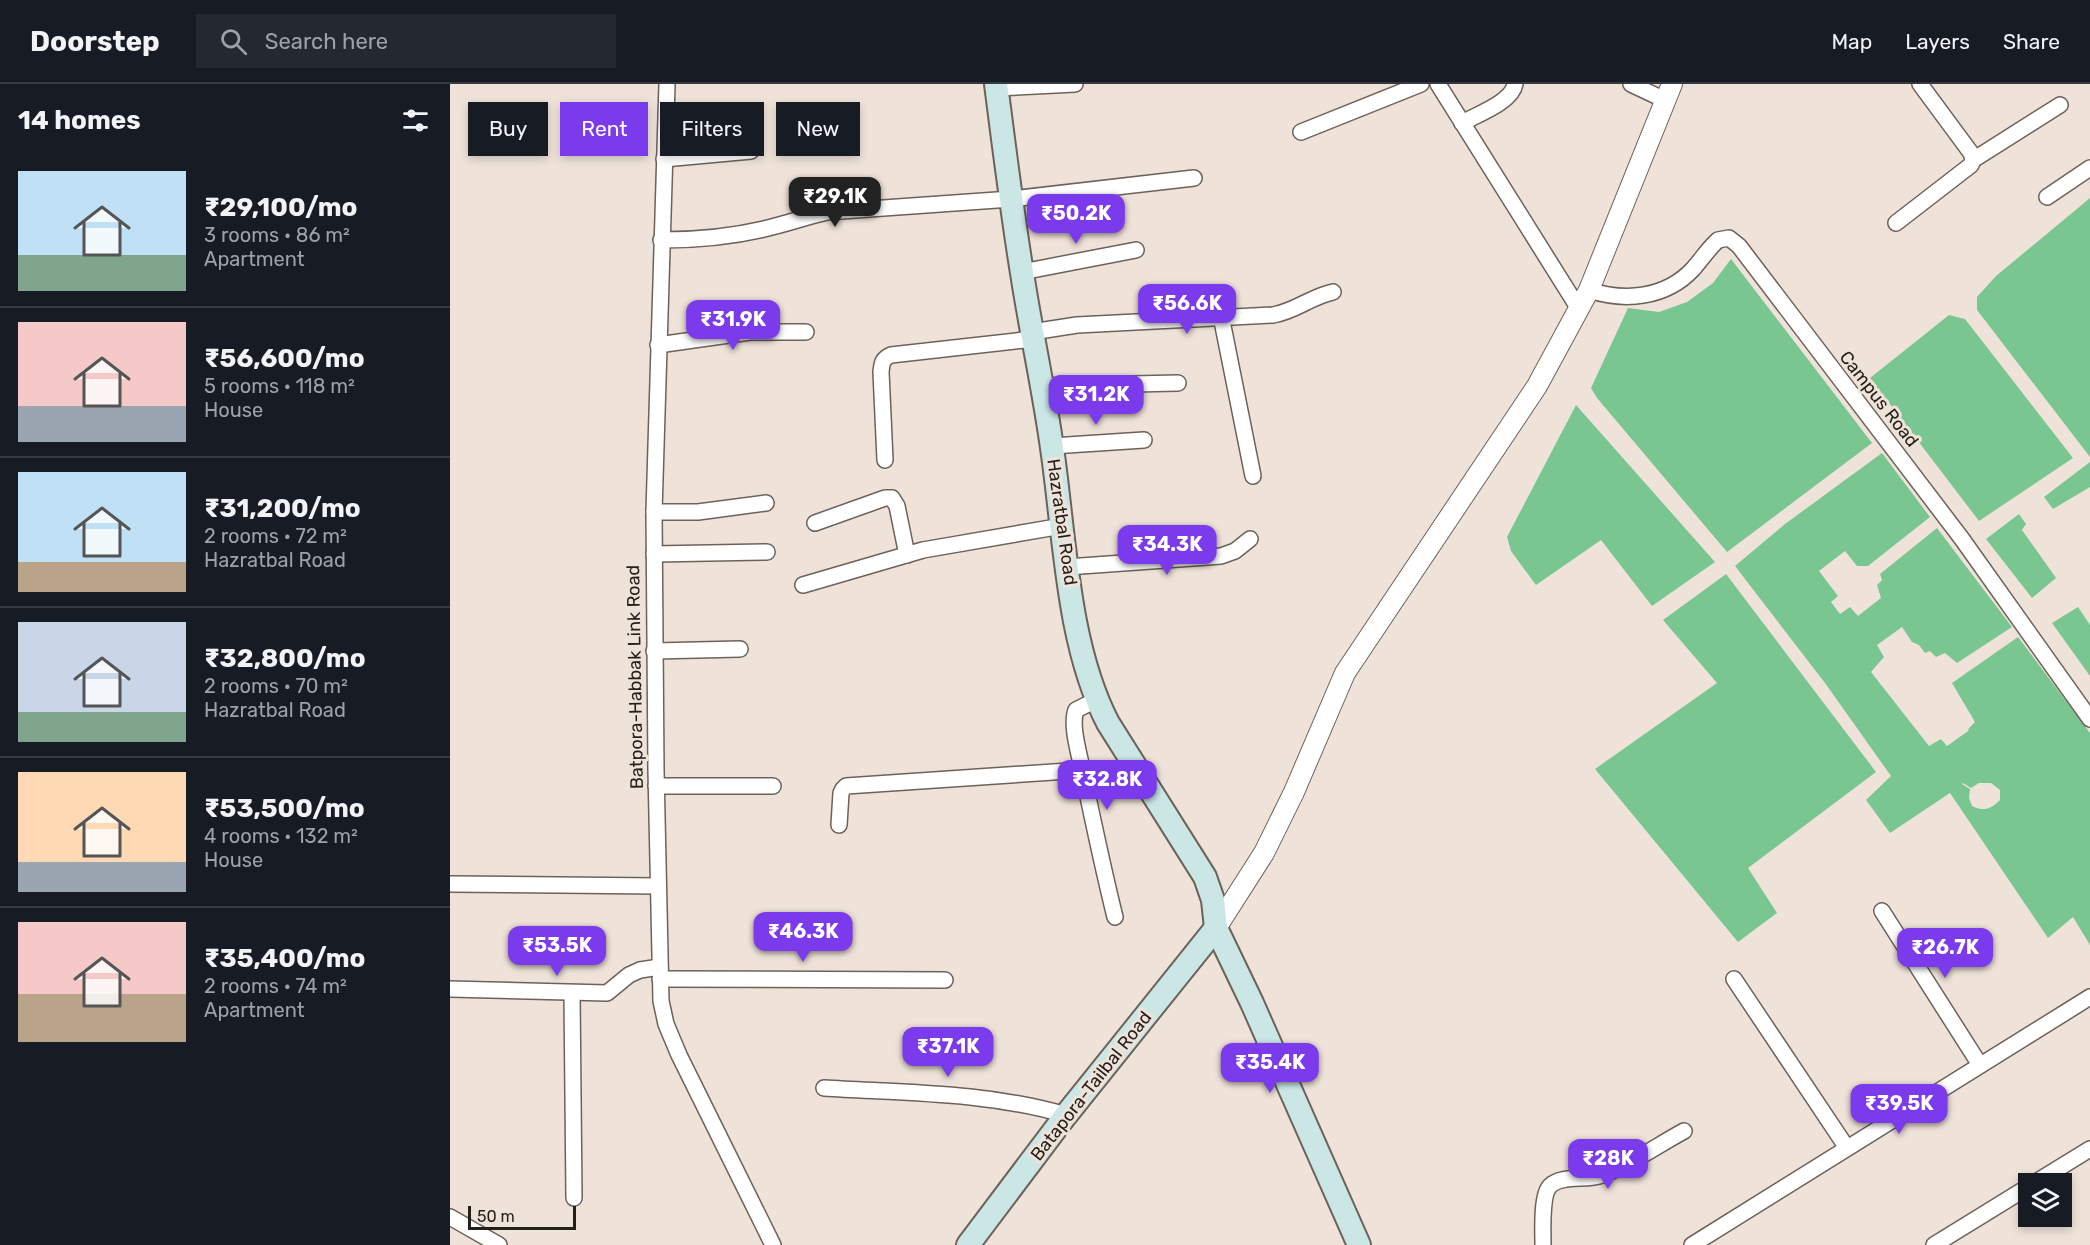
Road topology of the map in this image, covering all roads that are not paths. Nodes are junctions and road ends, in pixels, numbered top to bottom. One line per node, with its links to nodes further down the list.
1 (667, 84): 14 (street, Batpora-Habbak Link Road)
2 (1076, 84): 8 (street)
3 (1421, 84): 12 (street)
4 (1438, 84): 11 (street)
5 (1515, 84): 11 (street)
6 (1632, 84): 9 (street)
7 (1920, 84): 15 (street)
8 (997, 86): 19 (main road, Hazratbal Road)
9 (1669, 92): 24 (street)
10 (2060, 105): 15 (street)
11 (1462, 123): 26 (street)
12 (1301, 132)
13 (697, 156): 14 (street)
14 (664, 159): 21 (street, Batpora-Habbak Link Road)
15 (1973, 160): 20 (street)
16 (2090, 168): 18 (street)
17 (1194, 178): 19 (street)
18 (2047, 197)
19 (1011, 199): 21 (street); 23 (main road, Hazratbal Road)
20 (1896, 222)
21 (661, 240): 30 (street, Batpora-Habbak Link Road)
22 (1136, 250): 23 (street)
23 (1022, 272): 29 (main road, Hazratbal Road)
24 (1588, 290): 26 (street); 50 (street, Campus Road)
25 (1333, 292): 27 (street)
26 (1579, 309): 59 (street)
27 (1221, 316): 29 (street); 36 (street)
28 (806, 332): 30 (street)
29 (1032, 335): 32 (main road, Hazratbal Road); 35 (street)
30 (658, 345): 38 (street, Batpora-Habbak Link Road)
31 (1178, 383): 32 (street)
32 (1042, 386): 34 (main road, Hazratbal Road)
33 (1144, 440): 34 (street)
34 (1052, 446): 40 (main road, Hazratbal Road)
35 (885, 460)
36 (1253, 476)
37 (766, 503): 38 (street)
38 (654, 512): 43 (street, Batpora-Habbak Link Road)
39 (815, 523): 44 (street)
40 (1062, 526): 44 (street); 45 (main road, Hazratbal Road)
41 (1250, 539): 45 (street)
42 (767, 552): 43 (street)
43 (654, 554): 48 (street, Batpora-Habbak Link Road)
44 (907, 555): 46 (street)
45 (1067, 567): 49 (main road, Hazratbal Road)
46 (803, 585)
47 (740, 649): 48 (street)
48 (654, 651): 52 (street, Batpora-Habbak Link Road)
49 (1096, 700): 51 (street); 59 (main road, Hazratbal Road)
50 (2090, 719)
51 (1083, 770): 54 (street); 58 (street)
52 (656, 786): 53 (street); 56 (street, Batpora-Habbak Link Road)
53 (773, 786)
54 (839, 825)
55 (450, 884): 56 (street)
56 (658, 886): 60 (street, Batpora-Habbak Link Road)
57 (1882, 911): 66 (street)
58 (1115, 917)
59 (1216, 928): 68 (main road, Batapora-Tailbal Road); 79 (main road, Hazratbal Road)
60 (660, 973): 62 (street); 64 (street); 77 (street, Batpora-Habbak Link Road)
61 (1734, 979): 70 (street)
62 (945, 980)
63 (450, 989): 64 (street)
64 (572, 994): 74 (street)
65 (2090, 997): 66 (street)
66 (1980, 1065): 70 (street)
67 (824, 1088): 68 (street)
68 (1066, 1115): 78 (main road, Batapora-Tailbal Road)
69 (1684, 1131): 80 (street)
70 (1846, 1148): 81 (street)
71 (2090, 1149): 72 (street)
72 (2051, 1173)
73 (2018, 1193): 82 (street)
74 (574, 1198)
75 (450, 1217): 76 (street)
76 (499, 1245)
77 (773, 1245)
78 (968, 1245)
79 (1359, 1245)
80 (1543, 1245)
81 (1692, 1245)
82 (1934, 1245)

